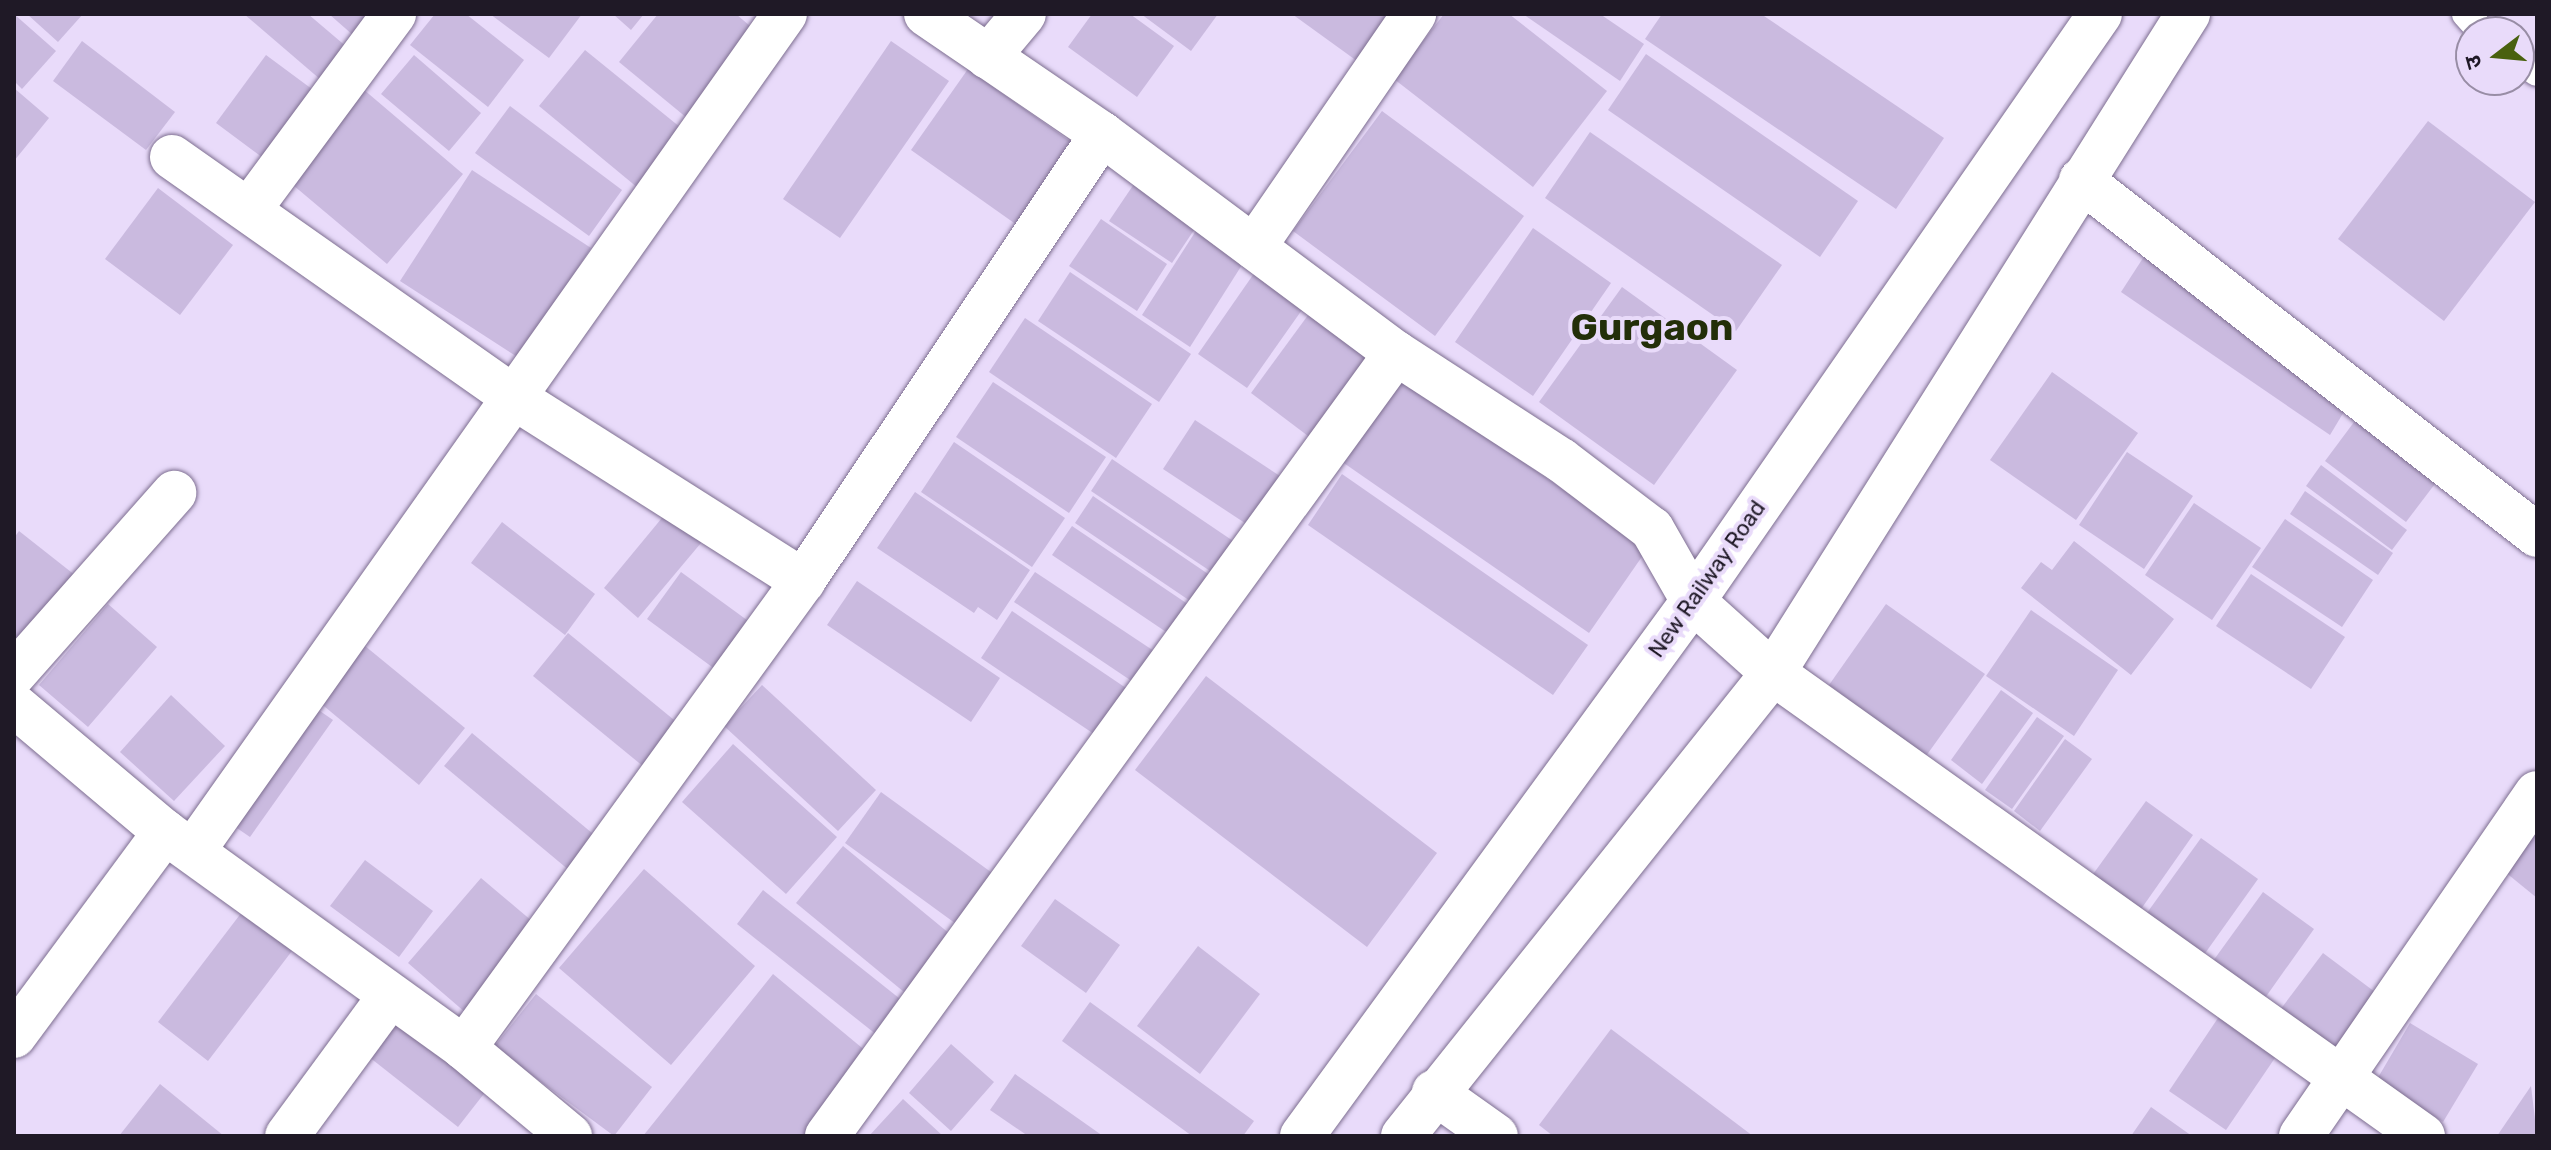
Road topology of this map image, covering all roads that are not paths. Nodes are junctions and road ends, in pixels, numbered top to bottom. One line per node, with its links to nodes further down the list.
1 (394, 14): 12 (street)
2 (785, 14): 15 (street)
3 (926, 14): 8 (street)
4 (1024, 14): 8 (street)
5 (1414, 14): 13 (street)
6 (2100, 14): 19 (street, New Railway Road)
7 (2188, 14): 11 (street)
8 (988, 57): 9 (street)
9 (1102, 134): 13 (street); 18 (street)
10 (172, 157): 12 (street)
11 (2081, 180): 17 (street); 20 (street)
12 (249, 210): 15 (street)
13 (1254, 247): 14 (street)
14 (1396, 353): 19 (street); 32 (street)
15 (518, 400): 18 (street); 24 (street)
16 (174, 493): 21 (street)
17 (2537, 535)
18 (803, 581): 27 (street)
19 (1693, 601): 20 (street); 33 (street, New Railway Road)
20 (1773, 673): 28 (street); 29 (street)
21 (14, 674)
22 (14, 705): 24 (street)
23 (2537, 793): 28 (street)
24 (179, 842): 25 (street); 26 (street)
25 (389, 997): 27 (street); 30 (street)
26 (14, 1036)
27 (464, 1048): 31 (street)
28 (2342, 1081): 36 (street); 37 (street)
29 (1434, 1092): 34 (street); 35 (street)
30 (287, 1136)
31 (570, 1136)
32 (827, 1136)
33 (1302, 1136)
34 (1403, 1136)
35 (1496, 1136)
36 (2301, 1136)
37 (2423, 1136)

